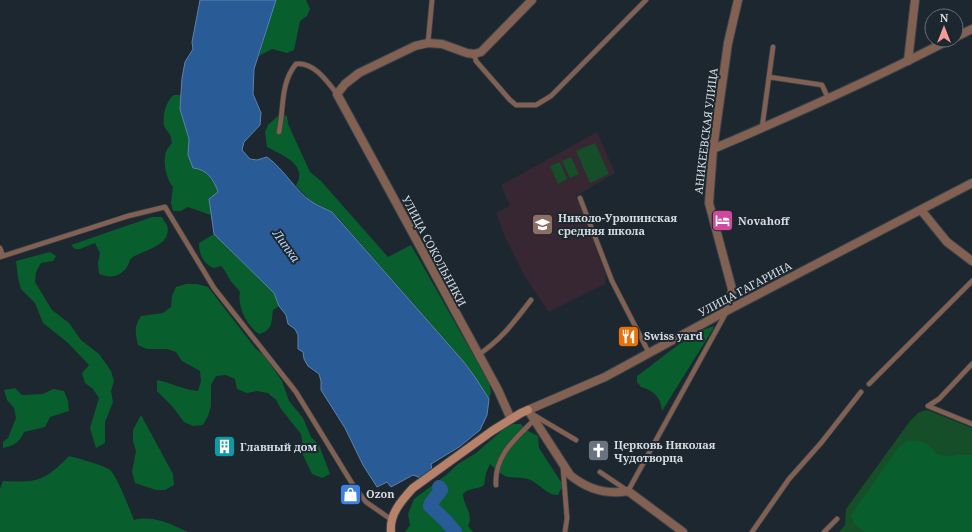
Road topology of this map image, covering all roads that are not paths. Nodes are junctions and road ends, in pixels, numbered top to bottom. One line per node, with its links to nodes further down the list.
1 (432, 0): 6 (lane)
2 (532, 0): 9 (street)
3 (646, 0): 9 (lane)
4 (738, 0): 16 (street, АНИКЕЕВСКАЯ УЛИЦА)
5 (915, 0): 10 (street)
6 (428, 43): 9 (street); 12 (street)
7 (773, 47): 11 (lane)
8 (933, 48): 10 (street)
9 (474, 54)
10 (908, 61): 13 (street)
11 (769, 77): 13 (lane); 14 (lane)
12 (337, 94): 15 (lane); 27 (street, УЛИЦА СОКОЛЬНИКИ)
13 (828, 98): 14 (street)
14 (762, 128): 16 (street)
15 (279, 132)
16 (713, 149): 25 (street, АНИКЕЕВСКАЯ УЛИЦА)
17 (972, 183): 19 (street, УЛИЦА ГАГАРИНА)
18 (580, 198): 26 (lane)
19 (921, 210): 22 (street); 25 (street, УЛИЦА ГАГАРИНА)
20 (0, 248): 21 (lane)
21 (1, 256): 41 (lane)
22 (972, 260)
23 (972, 281): 29 (lane)
24 (531, 300): 27 (lane)
25 (728, 310): 26 (street, УЛИЦА ГАГАРИНА); 39 (lane)
26 (649, 353): 31 (street, УЛИЦА ГАГАРИНА)
27 (478, 355): 32 (street, УЛИЦА СОКОЛЬНИКИ)
28 (972, 364): 34 (lane)
29 (869, 384)
30 (861, 392): 45 (lane)
31 (528, 410): 32 (street); 33 (street); 35 (lane)
32 (511, 419): 41 (street)
33 (534, 420): 36 (street); 38 (lane)
34 (972, 424)
35 (576, 440)
36 (563, 464): 39 (street); 43 (lane)
37 (600, 472): 39 (lane)
38 (496, 485)
39 (628, 491): 44 (street)
40 (837, 519): 46 (lane)
41 (392, 520): 42 (street)
42 (391, 532)
43 (565, 532)
44 (683, 532)
45 (752, 532)
46 (824, 532)

